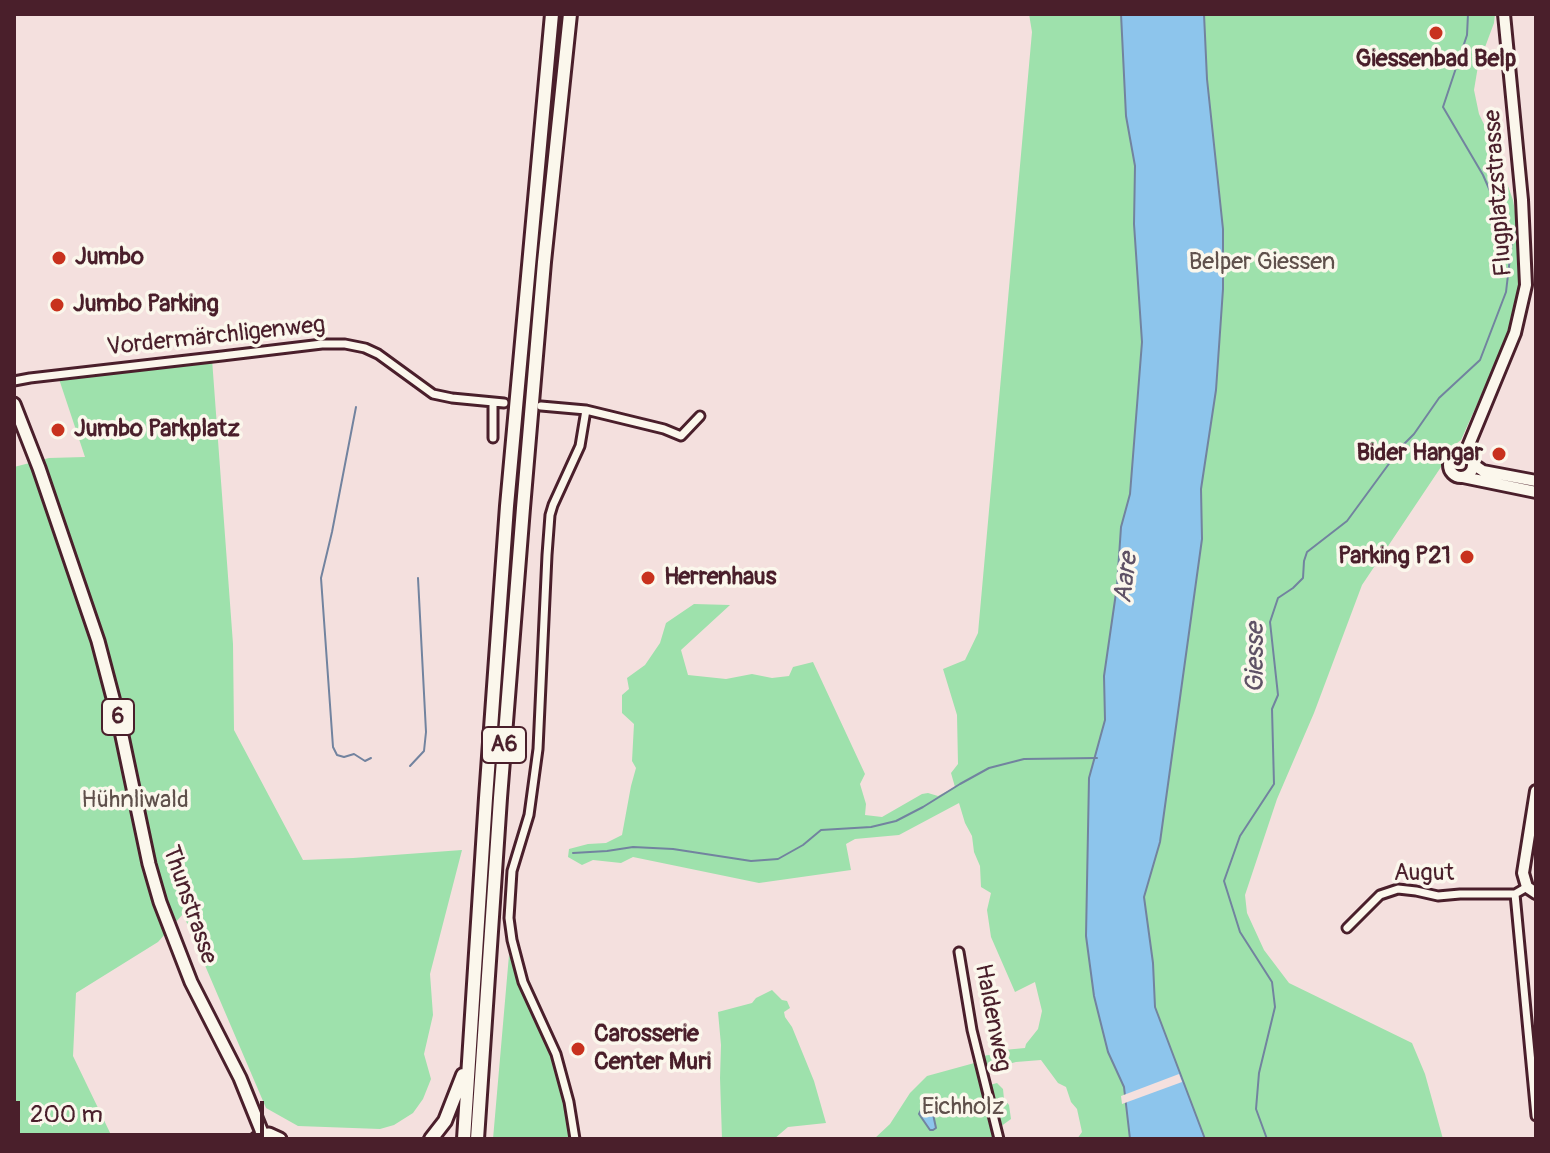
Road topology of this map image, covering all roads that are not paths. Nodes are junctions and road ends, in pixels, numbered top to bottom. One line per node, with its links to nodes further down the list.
1 (552, 14): 22 (highway, A6)
2 (570, 14): 28 (highway, A6)
3 (1504, 14): 12 (street, Flugplatzstrasse)
4 (14, 381): 5 (street, Vordermärchligenweg)
5 (493, 402): 6 (street, Vordermärchligenweg); 11 (street)
6 (504, 403)
7 (14, 404): 24 (main road, Thunstrasse / 6)
8 (541, 406): 9 (street)
9 (586, 410): 10 (street); 29 (street)
10 (700, 416)
11 (493, 438)
12 (1465, 454): 13 (street); 14 (street)
13 (1473, 464): 14 (street); 15 (street)
14 (1463, 477): 16 (street)
15 (1536, 481)
16 (1536, 492)
17 (1536, 791): 18 (street)
18 (1532, 890): 19 (street)
19 (1515, 894): 20 (street, Augut); 23 (street)
20 (1347, 928)
21 (959, 952): 30 (street, Haldenweg)
22 (468, 1060): 26 (highway); 27 (highway, A6)
23 (1536, 1116)
24 (260, 1137): 25 (main road)
25 (280, 1139)
26 (431, 1139)
27 (464, 1139)
28 (477, 1139)
29 (575, 1139)
30 (999, 1139)

